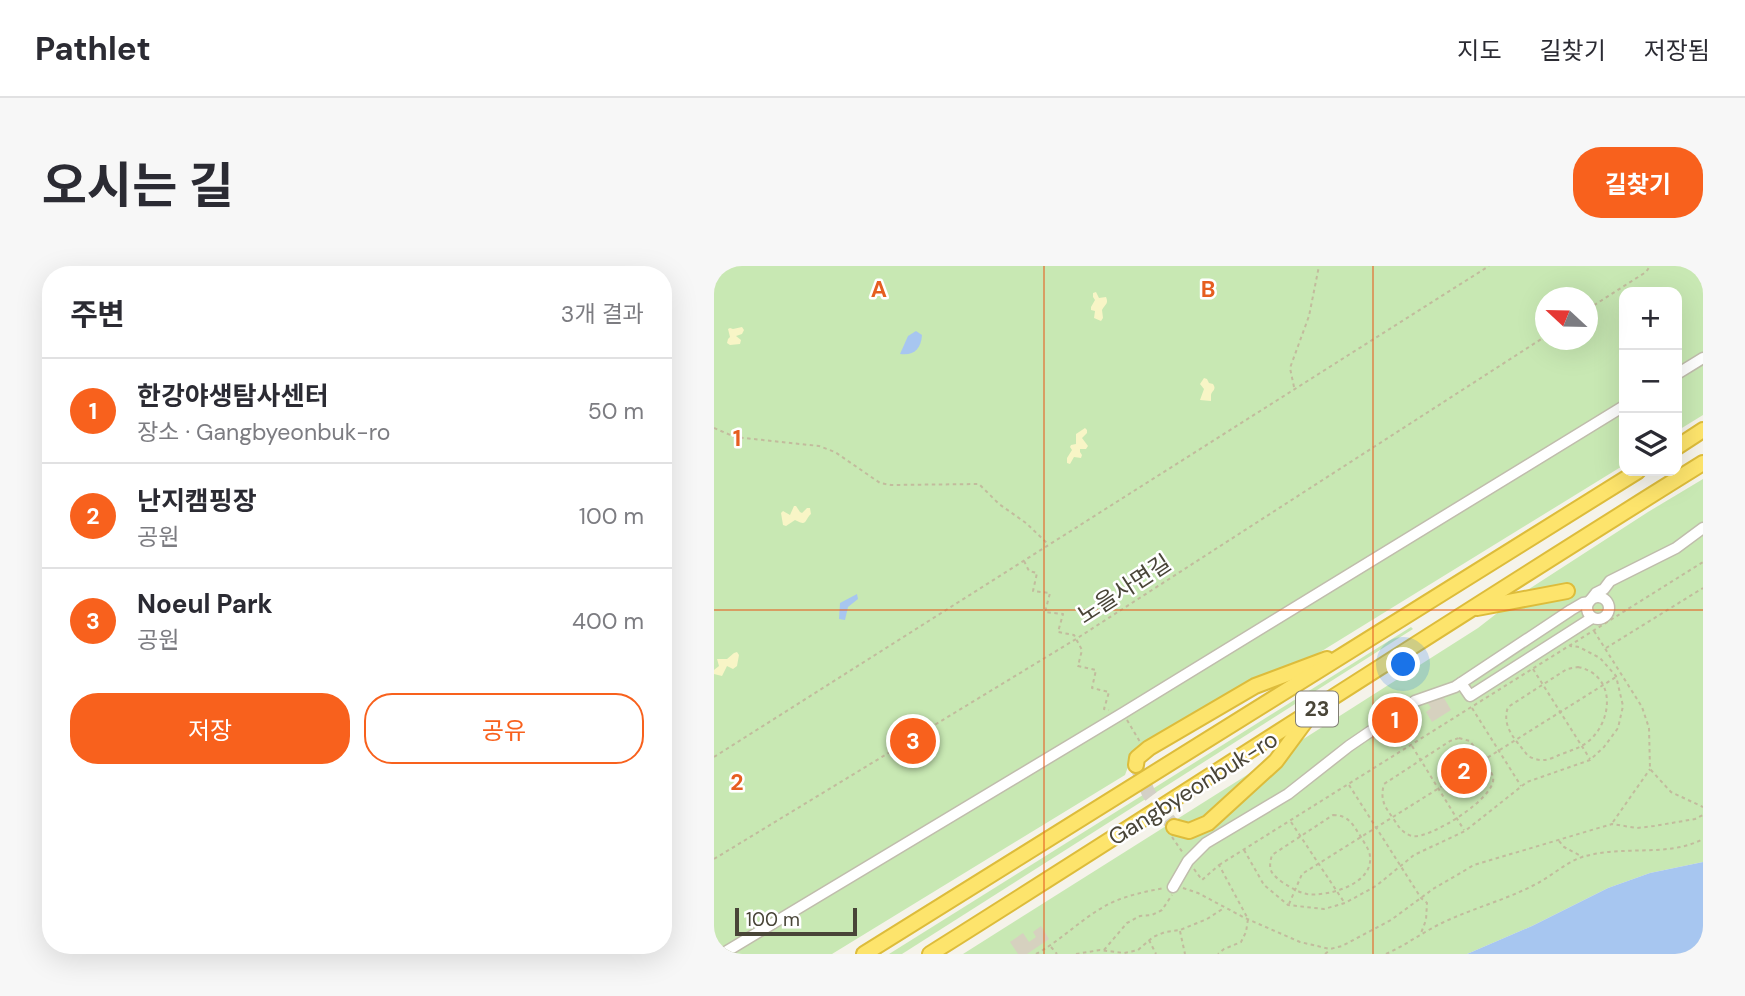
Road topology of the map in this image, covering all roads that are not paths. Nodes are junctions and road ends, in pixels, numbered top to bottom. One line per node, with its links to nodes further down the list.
1 (1703, 358): 2 (street)
2 (1682, 371)
3 (1619, 409): 21 (street)
4 (1703, 430): 5 (highway)
5 (1682, 444)
6 (1703, 463): 12 (highway, Gangbyeonbuk-ro / 23)
7 (1630, 476): 14 (highway, Gangbyeonbuk-ro / 23)
8 (1703, 528): 9 (street)
9 (1610, 582): 11 (street); 13 (street)
10 (1567, 591): 12 (highway); 13 (street)
11 (1605, 600): 13 (street); 13 (street)
12 (1469, 609): 16 (highway, Gangbyeonbuk-ro / 23)
13 (1590, 610): 15 (street); 15 (street)
14 (1358, 647): 17 (highway); 22 (highway, Gangbyeonbuk-ro / 23)
15 (1461, 683): 19 (street)
16 (1312, 712): 18 (highway); 20 (highway, Gangbyeonbuk-ro / 23)
17 (1136, 765)
18 (1172, 831)
19 (1173, 887)
20 (961, 934): 23 (highway, Gangbyeonbuk-ro / 23); 24 (highway)
21 (722, 954)
22 (864, 954)
23 (930, 954)
24 (940, 954)

